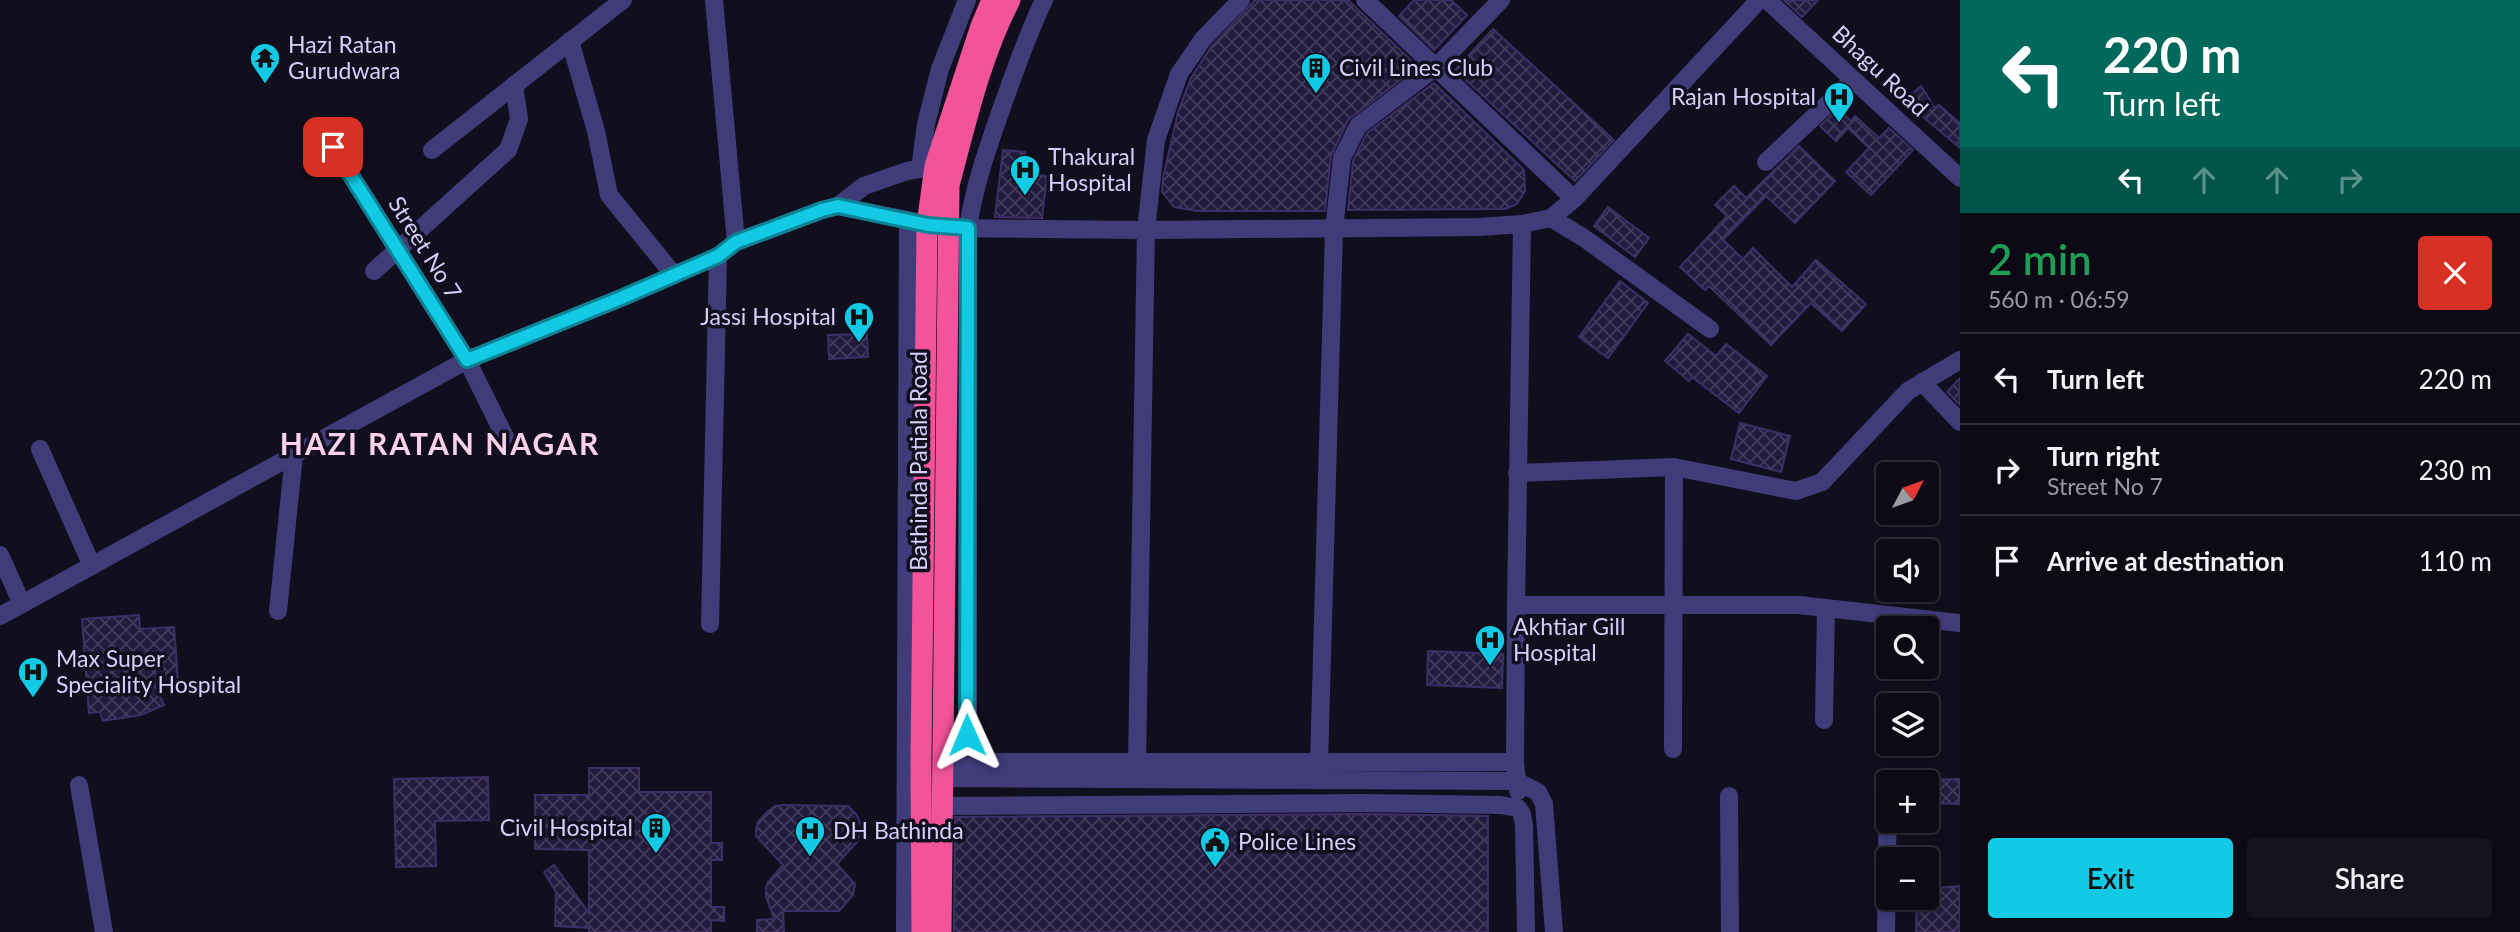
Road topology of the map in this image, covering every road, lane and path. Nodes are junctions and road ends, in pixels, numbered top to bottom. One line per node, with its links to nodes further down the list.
1 (623, 0): 12 (street)
2 (714, 0): 28 (street)
3 (967, 0): 19 (street)
4 (992, 0): 19 (highway)
5 (1010, 0): 19 (highway)
6 (1044, 0): 25 (street)
7 (1241, 0): 27 (street)
8 (1365, 0): 13 (street)
9 (1501, 0): 13 (street)
10 (1759, 0): 21 (street)
11 (1767, 0): 14 (street, Bhagu Road)
12 (570, 41): 15 (street); 32 (street)
13 (1436, 67): 21 (street); 26 (street)
14 (1853, 79): 18 (street); 20 (street, Bhagu Road)
15 (514, 85): 17 (street); 29 (street)
16 (320, 126): 29 (street, Street No 7)
17 (432, 150)
18 (1766, 162)
19 (937, 165): 22 (street); 25 (highway)
20 (1960, 178)
21 (1574, 199): 23 (street)
22 (838, 206): 25 (street); 28 (street)
23 (1551, 218): 24 (street); 33 (street)
24 (1522, 224): 26 (street); 42 (street)
25 (938, 225): 27 (street); 58 (highway, Bathinda Patiala Road); 59 (street); 68 (street); 69 (highway)
26 (1334, 229): 27 (street); 57 (street)
27 (1146, 230): 56 (street)
28 (736, 242): 30 (street)
29 (398, 250): 31 (street); 34 (street, Street No 7)
30 (718, 256): 32 (street); 52 (street)
31 (374, 271)
32 (674, 275): 34 (street)
33 (1710, 329)
34 (467, 360): 38 (street, Street No 7); 40 (street)
35 (1960, 360): 36 (street)
36 (1922, 382): 37 (street); 41 (street)
37 (1960, 422)
38 (505, 437)
39 (40, 449): 44 (street)
40 (294, 455): 44 (street); 49 (street)
41 (1674, 467): 42 (street); 47 (street)
42 (1517, 473): 46 (street)
43 (0, 555): 45 (street)
44 (92, 566): 45 (street)
45 (22, 604): 50 (street)
46 (1516, 605): 47 (street); 55 (street)
47 (1673, 605): 48 (street); 54 (street)
48 (1826, 608): 51 (street); 53 (street)
49 (278, 611)
50 (0, 616)
51 (1960, 623)
52 (710, 624)
53 (1824, 720)
54 (1673, 749)
55 (1515, 762): 57 (street); 60 (street)
56 (1136, 764): 57 (street); 59 (street)
57 (1319, 764)
58 (943, 770): 59 (street); 63 (highway, Bathinda Patiala Road)
59 (969, 770): 60 (street); 64 (street)
60 (1516, 781): 65 (street); 72 (street)
61 (79, 785): 67 (street)
62 (1729, 796): 73 (street)
63 (942, 806): 64 (street); 70 (highway, Bathinda Patiala Road)
64 (969, 806): 65 (street)
65 (1518, 808): 71 (street)
66 (1887, 833): 74 (street)
67 (104, 932)
68 (905, 932)
69 (922, 932)
70 (941, 932)
71 (1526, 932)
72 (1554, 932)
73 (1730, 932)
74 (1886, 932)

